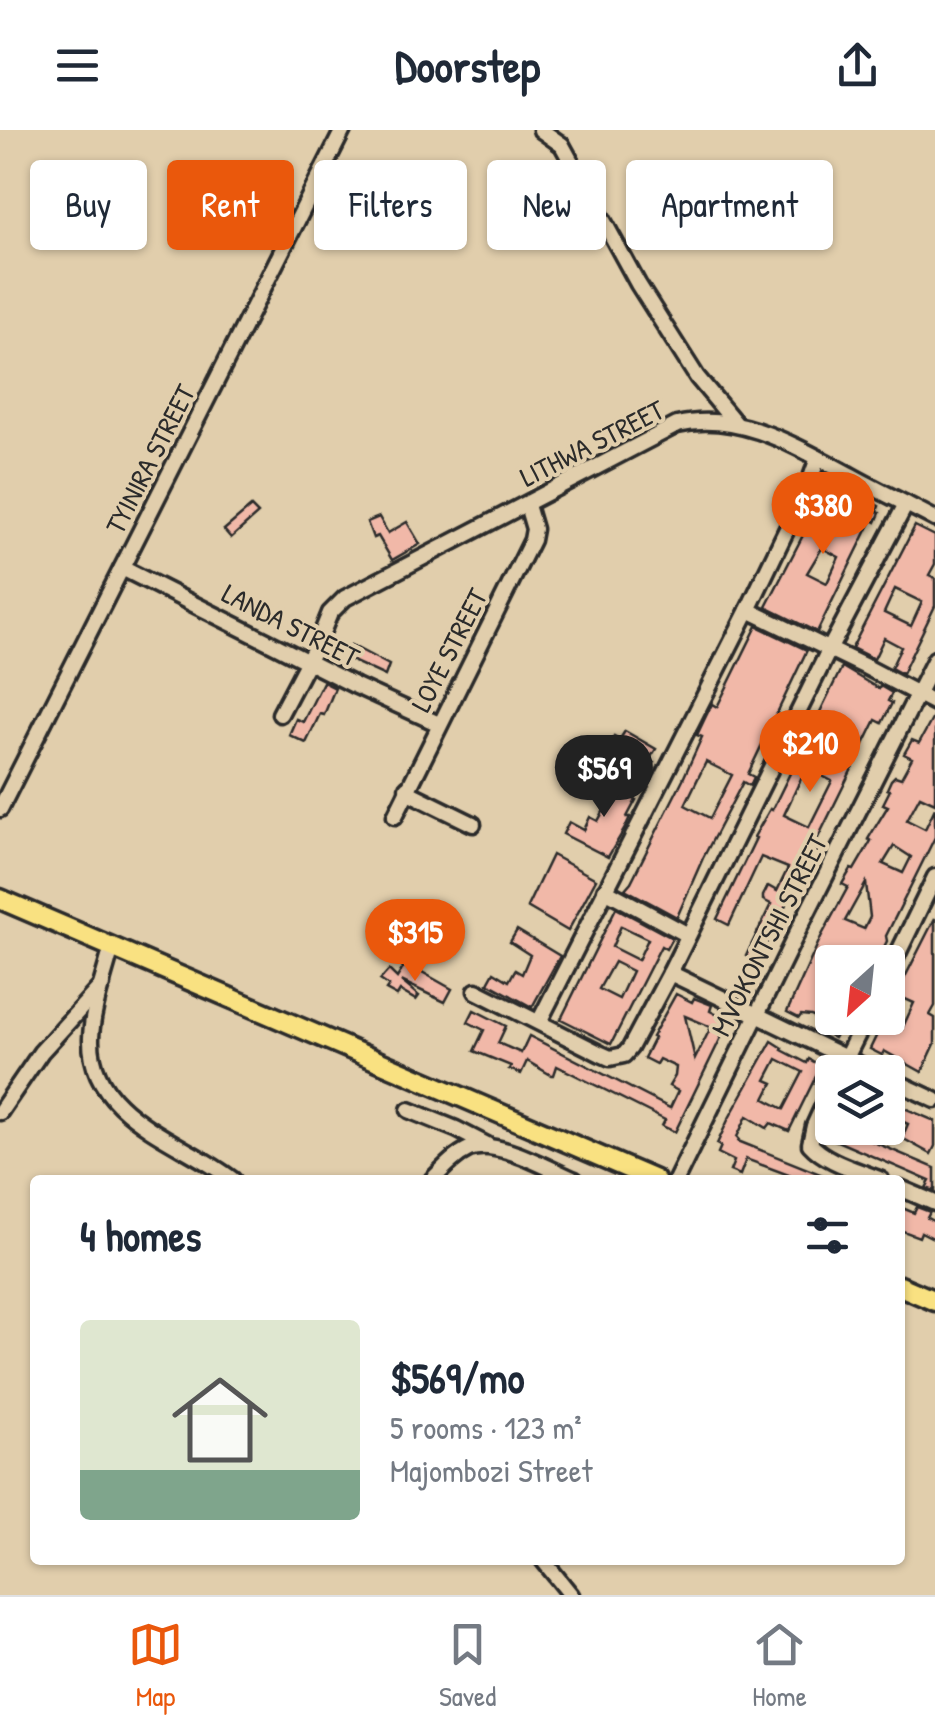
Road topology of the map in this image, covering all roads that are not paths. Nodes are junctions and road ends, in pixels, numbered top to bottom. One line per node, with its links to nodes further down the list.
1 (343, 130): 8 (street, TYINIRA STREET)
2 (541, 130): 3 (street)
3 (736, 424): 4 (street, LITHWA STREET); 6 (street, LITHWA STREET)
4 (818, 458): 5 (street, LITHWA STREET); 9 (street)
5 (906, 504): 7 (street, LITHWA STREET); 10 (street)
6 (527, 505): 12 (street, LITHWA STREET); 16 (street, LOYE STREET)
7 (935, 519)
8 (122, 568): 12 (street, LANDA STREET); 18 (street, TYINIRA STREET)
9 (748, 610): 10 (street); 22 (street)
10 (829, 650): 13 (street); 24 (street)
11 (935, 659): 13 (street, MVOKONTSHI STREET)
12 (306, 660): 15 (street, LITHWA STREET); 16 (street, LANDA STREET)
13 (918, 694): 14 (street); 30 (street, MVOKONTSHI STREET)
14 (935, 703)
15 (280, 714)
16 (438, 724): 17 (street, LOYE STREET)
17 (407, 788): 19 (street, LOYE STREET); 20 (street)
18 (0, 809)
19 (395, 816)
20 (472, 824)
21 (935, 878): 25 (street)
22 (605, 890): 24 (street); 31 (street)
23 (0, 899): 26 (main road)
24 (688, 935): 27 (street)
25 (902, 945)
26 (112, 946): 28 (street); 42 (main road)
27 (670, 974): 30 (street); 31 (street)
28 (102, 985): 36 (street); 39 (street)
29 (476, 991): 31 (street)
30 (756, 1014): 32 (street); 43 (street, MVOKONTSHI STREET)
31 (538, 1022)
32 (825, 1055)
33 (905, 1084): 34 (street)
34 (933, 1095)
35 (409, 1110): 38 (street)
36 (0, 1112)
37 (815, 1124): 44 (street)
38 (488, 1146): 40 (street); 41 (street)
39 (226, 1175)
40 (437, 1175)
41 (563, 1175)
42 (643, 1175)
43 (678, 1175)
44 (869, 1175)
45 (905, 1190): 46 (street)
46 (935, 1203)
47 (905, 1288): 48 (main road)
48 (935, 1301)
49 (547, 1565): 50 (street)
50 (571, 1595)

